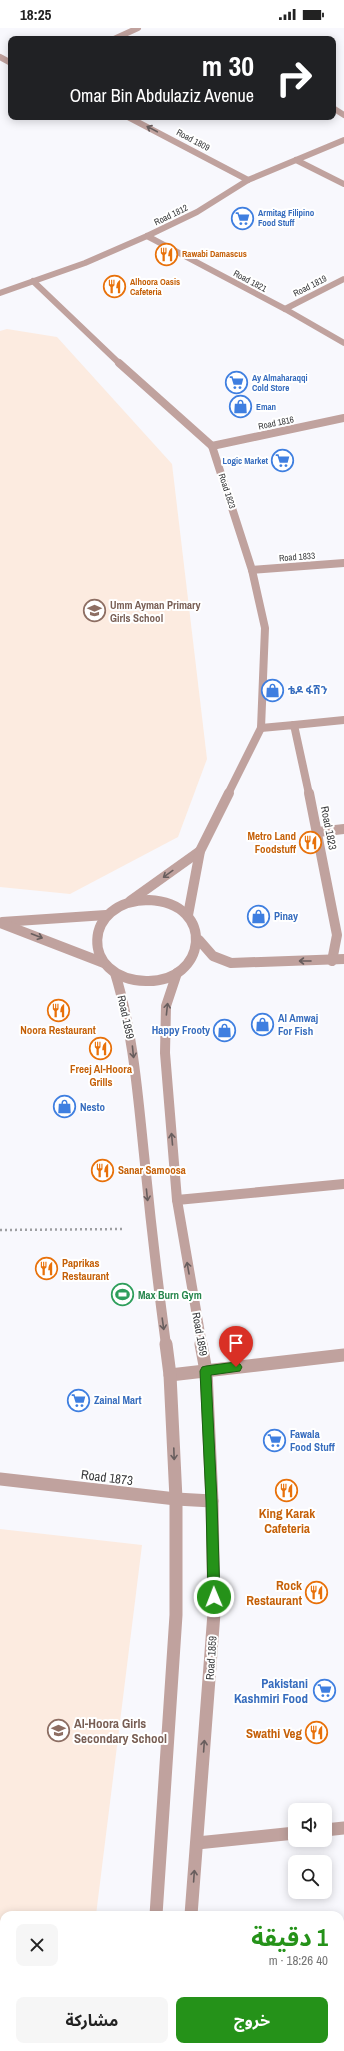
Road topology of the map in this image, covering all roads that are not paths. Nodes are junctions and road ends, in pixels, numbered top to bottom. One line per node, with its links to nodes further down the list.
1 (138, 28): 2 (street)
2 (121, 36)
3 (134, 120): 6 (street, Road 1809, one-way to 3)
4 (344, 140): 5 (street, Road 1812)
5 (296, 160): 6 (street, Road 1812); 7 (street)
6 (248, 180): 8 (street, Road 1812)
7 (344, 184)
8 (147, 236): 10 (street, Road 1812); 12 (street, Road 1821)
9 (344, 278): 12 (street, Road 1819)
10 (33, 281): 11 (street, Road 1812); 15 (street)
11 (0, 293)
12 (284, 309): 13 (street, Road 1821)
13 (344, 343)
14 (344, 418): 15 (street, Road 1816)
15 (212, 446): 17 (street, Road 1823)
16 (344, 563): 17 (street, Road 1833)
17 (252, 570): 20 (street, Road 1823)
18 (344, 720): 19 (street)
19 (294, 725): 20 (street); 22 (street, Road 1823)
20 (261, 728): 23 (street, Road 1823)
21 (344, 829): 22 (street)
22 (318, 832): 30 (street, Road 1823)
23 (200, 851): 24 (street, one-way to 24); 26 (street, Road 1823)
24 (130, 901): 25 (street); 26 (street)
25 (106, 915): 27 (street); 31 (street)
26 (188, 916): 28 (street)
27 (0, 923): 31 (street, one-way to 31)
28 (199, 940): 30 (street, one-way to 28); 33 (street)
29 (344, 960): 30 (street)
30 (332, 961)
31 (104, 963): 32 (street)
32 (115, 973): 33 (street); 38 (street, Road 1859, one-way to 38)
33 (177, 973): 35 (street, Road 1859, one-way to 33)
34 (344, 1184): 35 (street)
35 (177, 1200): 37 (street, Road 1859, one-way to 35)
36 (344, 1355): 37 (street)
37 (206, 1371): 38 (street); 41 (street, Road 1859)
38 (170, 1375): 40 (street, Road 1859, one-way to 40)
39 (0, 1479): 40 (street, Road 1873)
40 (176, 1499): 41 (street, Road 1873); 46 (street, Road 1859)
41 (212, 1501): 45 (street, Road 1859, one-way to 41)
42 (344, 1828): 43 (street)
43 (332, 1829)
44 (288, 1834): 45 (street)
45 (197, 1843): 47 (street, Road 1859, one-way to 45)
46 (156, 1911)
47 (191, 1911)

